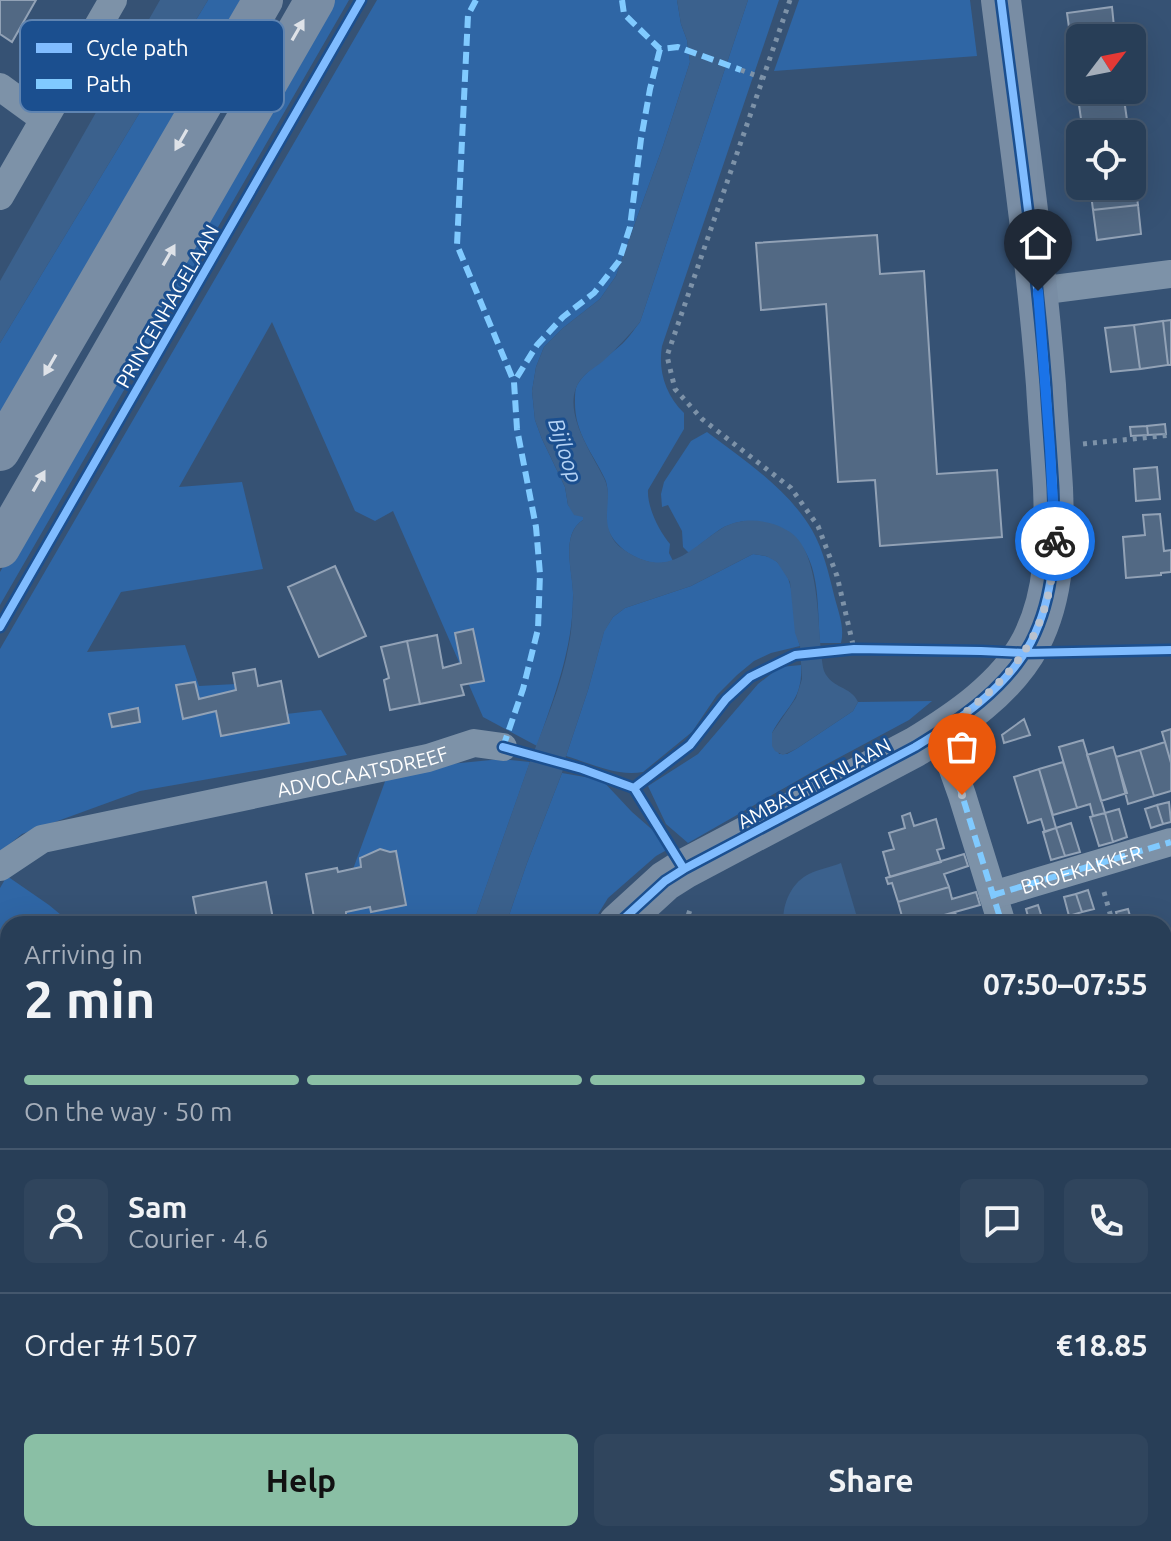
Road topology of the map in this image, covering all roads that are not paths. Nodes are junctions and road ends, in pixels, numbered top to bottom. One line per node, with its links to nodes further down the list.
1 (113, 0): 5 (street)
2 (263, 0): 6 (street, one-way to 6)
3 (315, 0): 7 (street, PRINCENHAGELAAN, one-way to 3)
4 (1001, 0): 17 (street, AMBACHTENLAAN)
5 (101, 20)
6 (251, 20)
7 (284, 54)
8 (0, 87): 9 (street)
9 (20, 102)
10 (34, 112): 14 (street)
11 (48, 112): 14 (street)
12 (198, 112): 18 (street, one-way to 18)
13 (251, 112): 19 (street, PRINCENHAGELAAN, one-way to 13)
14 (44, 119): 15 (street)
15 (0, 196)
16 (1171, 274): 17 (street)
17 (1038, 291): 20 (street, AMBACHTENLAAN)
18 (0, 451)
19 (0, 548)
20 (940, 733): 24 (street); 25 (street, AMBACHTENLAAN)
21 (503, 747): 23 (street, ADVOCAATSDREEF)
22 (1171, 842): 24 (street, BROEKAKKER)
23 (0, 867)
24 (993, 895): 26 (street)
25 (627, 916)
26 (1000, 916)

